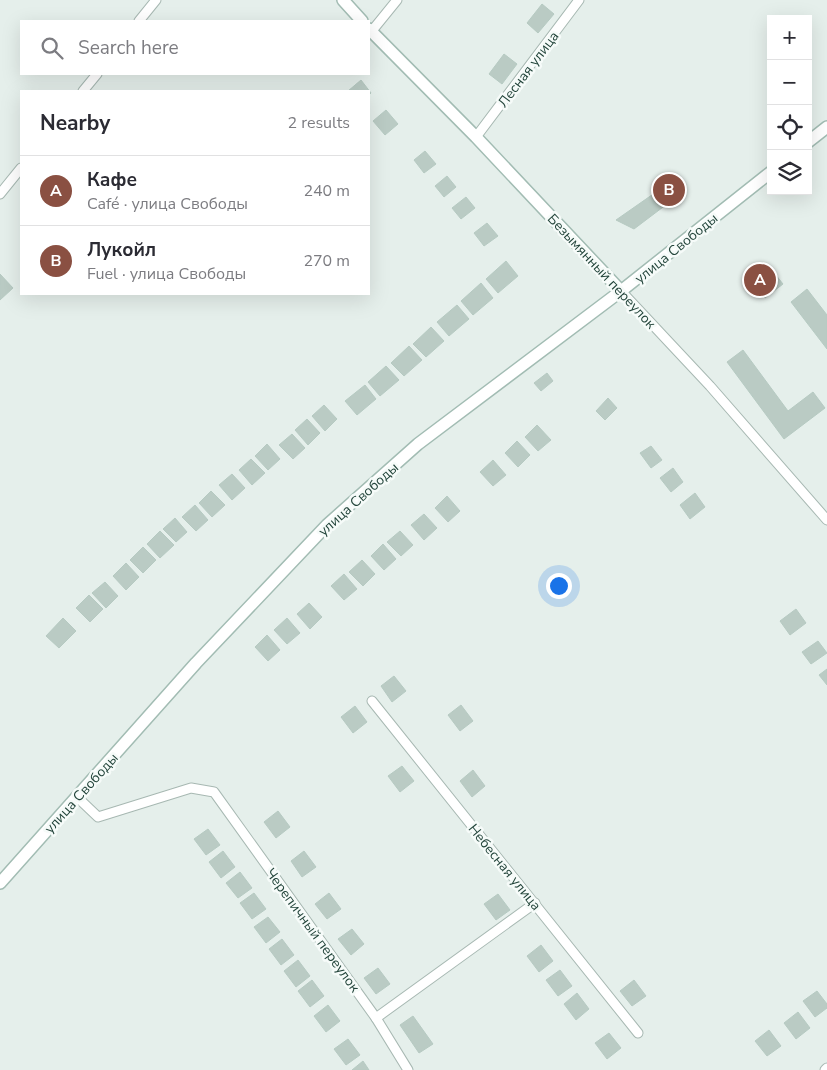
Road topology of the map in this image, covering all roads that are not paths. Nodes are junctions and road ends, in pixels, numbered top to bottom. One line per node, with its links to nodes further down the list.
1 (156, 0): 5 (street)
2 (343, 0): 6 (main road)
3 (397, 0): 7 (street)
4 (579, 0): 11 (street, Лесная улица)
5 (140, 20)
6 (361, 20)
7 (370, 30): 11 (main road, Безымянный переулок)
8 (96, 75): 9 (street)
9 (83, 90)
10 (827, 127): 12 (main road)
11 (476, 137): 16 (main road, Безымянный переулок)
12 (812, 139)
13 (20, 169): 15 (street)
14 (767, 175): 16 (main road, улица Свободы)
15 (0, 194)
16 (621, 291): 17 (street, Безымянный переулок); 19 (main road, улица Свободы)
17 (827, 520)
18 (372, 701): 21 (street, Небесная улица)
19 (77, 797): 20 (main road, улица Свободы); 22 (street, Черепичный переулок)
20 (0, 884)
21 (535, 903): 22 (street); 23 (street, Небесная улица)
22 (376, 1018): 24 (street, Черепичный переулок)
23 (638, 1033)
24 (408, 1070)

